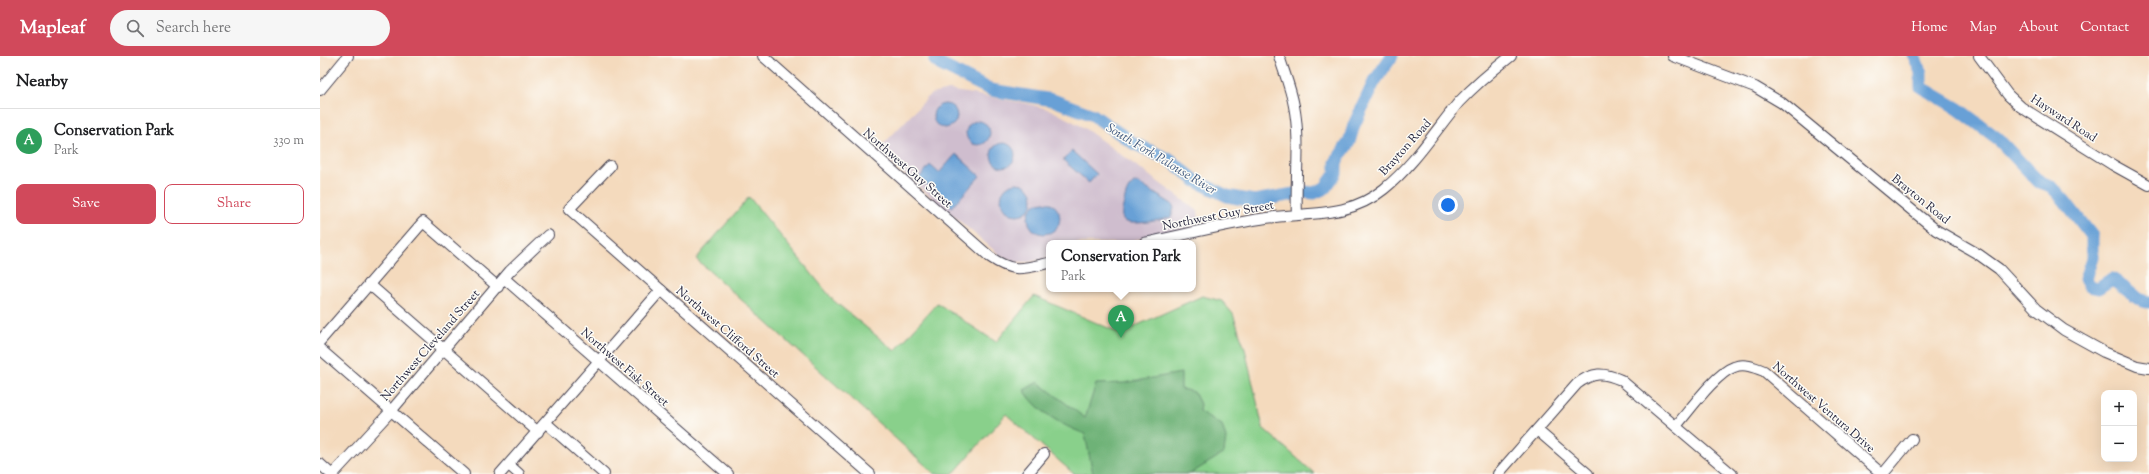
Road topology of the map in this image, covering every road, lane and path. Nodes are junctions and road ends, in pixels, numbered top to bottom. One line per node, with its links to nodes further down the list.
1 (348, 56): 7 (street)
2 (763, 56): 13 (street, Northwest Guy Street)
3 (1279, 56): 10 (street)
4 (1511, 56): 10 (street, Brayton Road)
5 (1673, 56): 22 (street, Brayton Road)
6 (1978, 56): 9 (street, Hayward Road)
7 (320, 90)
8 (610, 166): 17 (street, Northwest Clifford Street)
9 (2149, 185)
10 (1296, 211): 12 (street, Northwest Guy Street)
11 (548, 234): 14 (street, Northwest Cleveland Street)
12 (1158, 240)
13 (1046, 264)
14 (505, 279): 16 (street, Northwest Cleveland Street); 21 (street, Northwest Fisk Street)
15 (369, 284): 16 (street); 18 (street); 20 (street)
16 (498, 287): 20 (street, Northwest Cleveland Street)
17 (661, 290): 21 (street); 38 (street, Northwest Clifford Street)
18 (320, 341)
19 (320, 349): 23 (street)
20 (444, 349): 23 (street, Northwest Cleveland Street); 27 (street)
21 (600, 362): 24 (street); 37 (street, Northwest Fisk Street)
22 (2149, 368)
23 (391, 411): 32 (street, Northwest Cleveland Street); 33 (street)
24 (546, 424): 27 (street); 36 (street)
25 (1676, 426): 26 (street); 42 (street); 43 (street, Northwest Ventura Drive)
26 (1537, 430): 40 (street); 41 (street)
27 (538, 432): 31 (street)
28 (1912, 439): 43 (street)
29 (1044, 454): 39 (street)
30 (320, 464): 32 (street)
31 (508, 465): 34 (street); 35 (street)
32 (332, 474)
33 (464, 474)
34 (500, 474)
35 (519, 474)
36 (604, 474)
37 (728, 474)
38 (870, 474)
39 (1027, 474)
40 (1498, 474)
41 (1588, 474)
42 (1732, 474)
43 (1882, 474)

